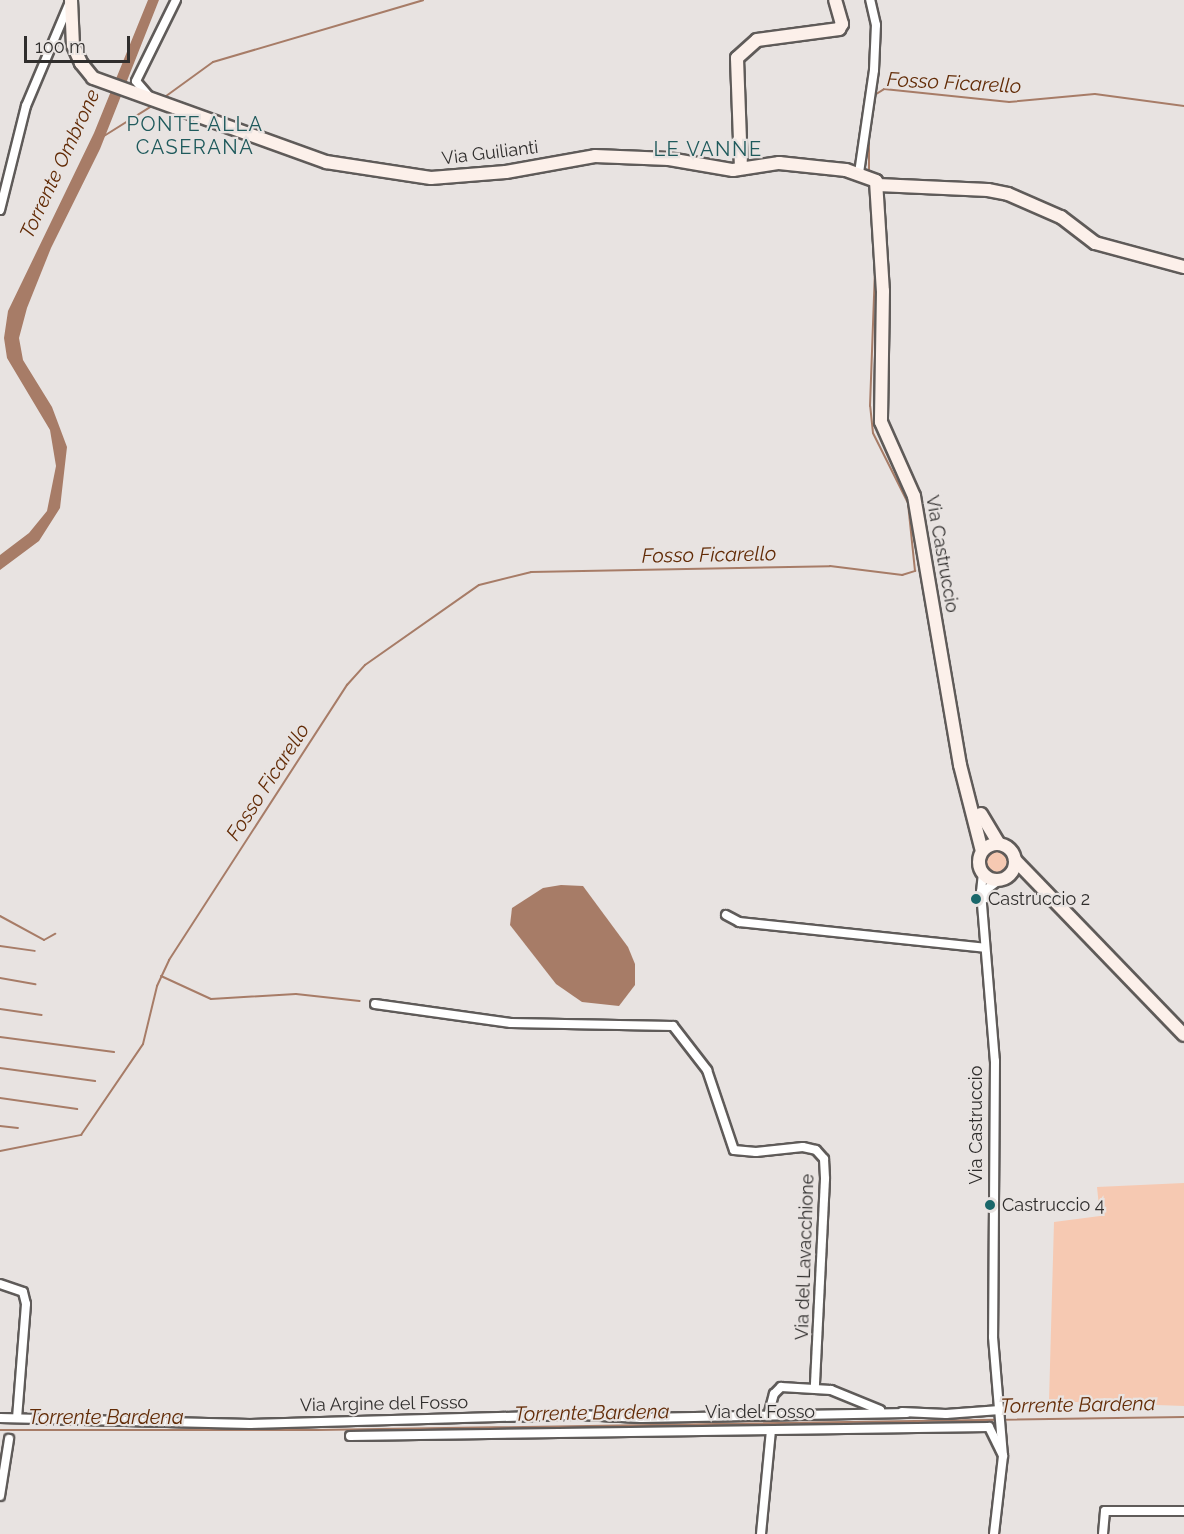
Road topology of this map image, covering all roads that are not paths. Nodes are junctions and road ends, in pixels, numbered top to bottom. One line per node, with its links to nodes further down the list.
1 (71, 0): 5 (street, Via Guilianti); 8 (street)
2 (176, 0): 5 (street)
3 (835, 0): 6 (street)
4 (870, 0): 7 (street)
5 (149, 99): 6 (street, Via Guilianti)
6 (741, 168): 7 (street, Via Guilianti)
7 (868, 178): 9 (street, Via Guilianti); 10 (street, Via Castruccio)
8 (0, 210)
9 (1184, 267)
10 (968, 789): 11 (street); 12 (street)
11 (999, 844): 12 (street); 13 (street)
12 (982, 852): 14 (street)
13 (1015, 860): 15 (street); 16 (street)
14 (983, 873): 15 (street); 17 (street, Via Castruccio)
15 (1002, 879): 16 (street); 17 (street, Via Castruccio)
16 (1031, 881): 21 (street)
17 (983, 912): 19 (street, Via Castruccio)
18 (726, 915): 19 (street)
19 (985, 948): 24 (street, Via Castruccio)
20 (375, 1004): 23 (street, Via del Lavacchione)
21 (1184, 1035)
22 (0, 1284): 28 (street)
23 (815, 1387): 25 (street); 26 (street)
24 (1000, 1410): 25 (street); 32 (street, Via Castruccio)
25 (907, 1413): 26 (street, Via Argine del Fosso)
26 (768, 1416): 28 (street, Via Argine del Fosso)
27 (0, 1418): 28 (street, Via Argine del Fosso)
28 (17, 1418)
29 (771, 1431): 30 (street, Via del Fosso); 32 (street, Via del Fosso); 35 (street)
30 (350, 1436)
31 (9, 1439): 33 (street)
32 (1002, 1456): 36 (street, Via Castruccio)
33 (0, 1496)
34 (1184, 1511): 37 (street)
35 (761, 1534)
36 (994, 1534)
37 (1102, 1534)

